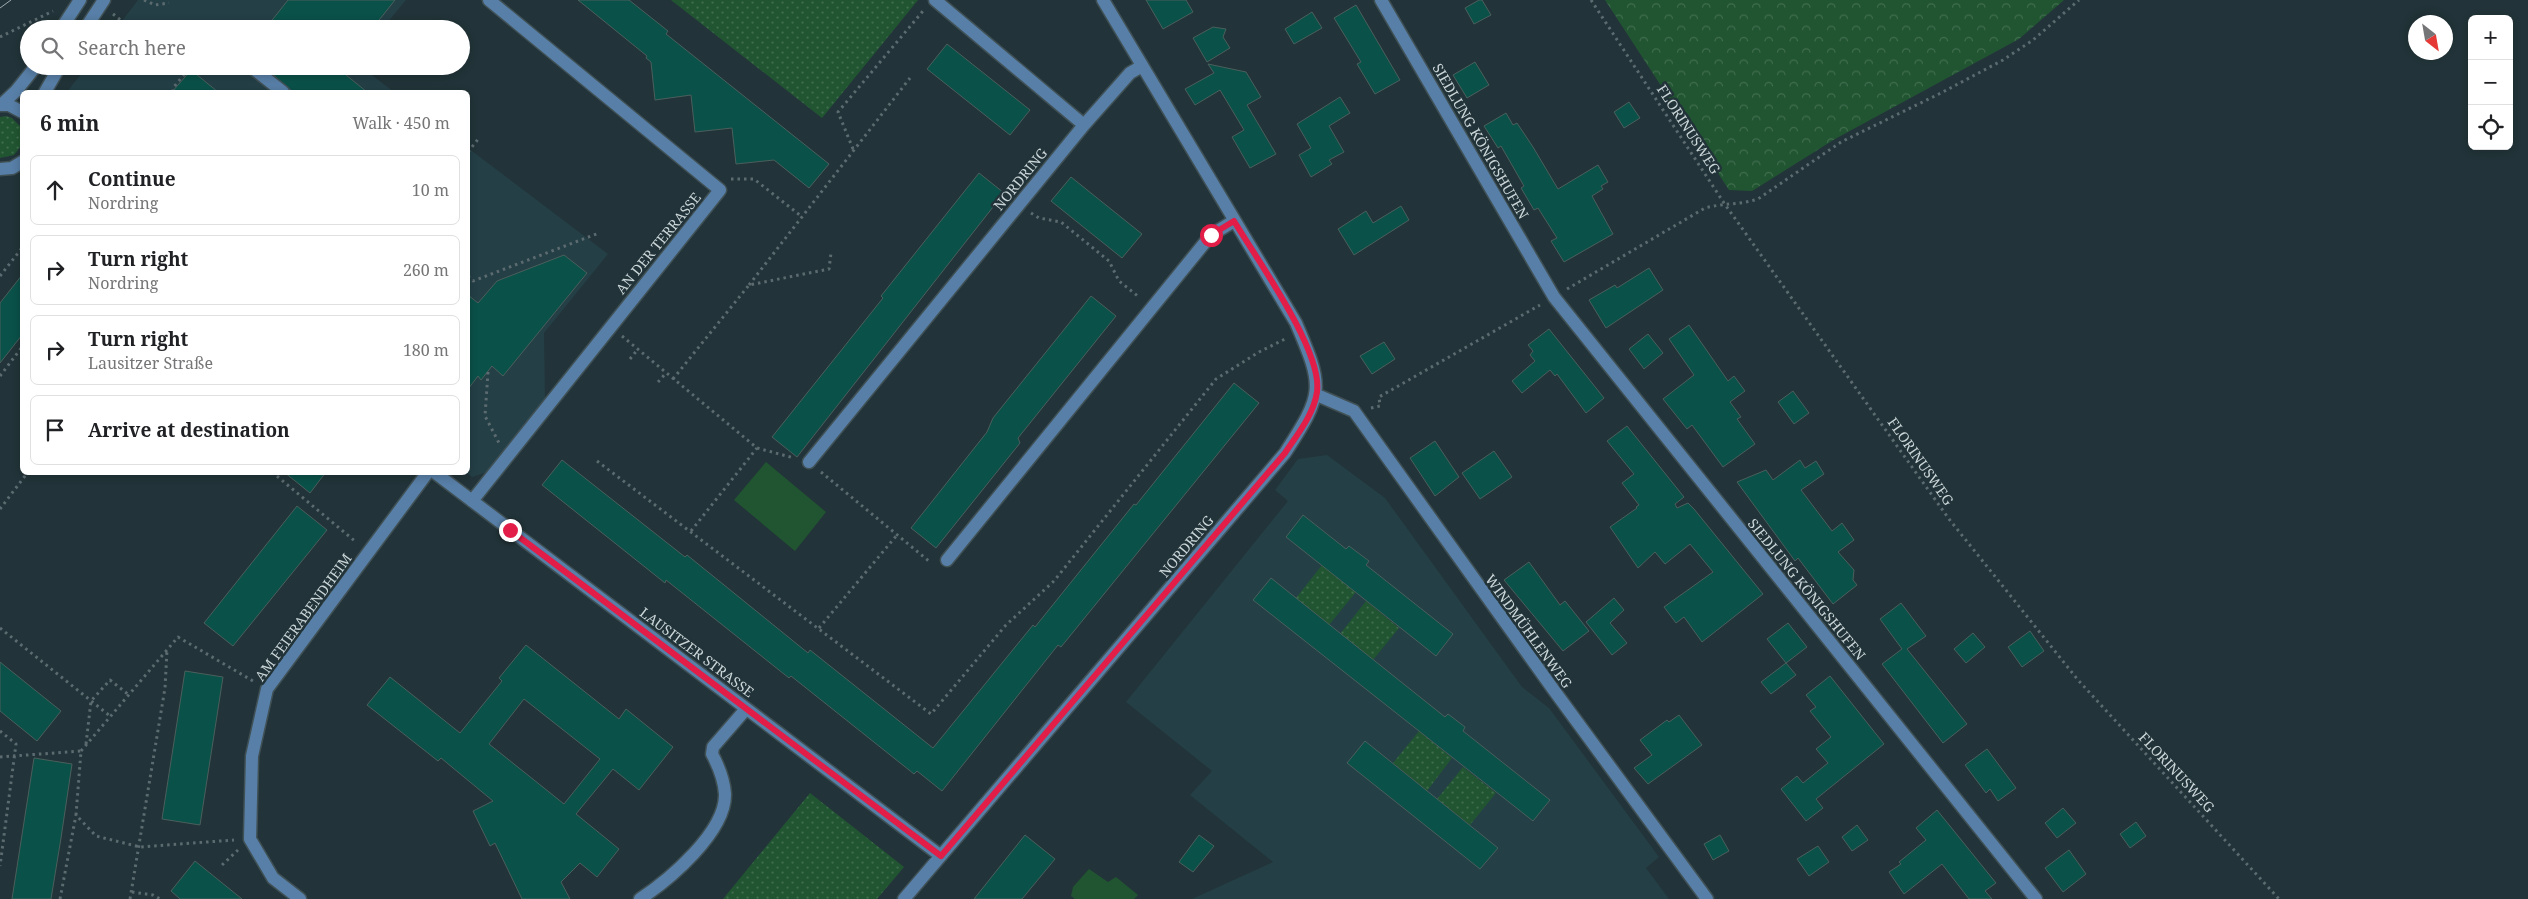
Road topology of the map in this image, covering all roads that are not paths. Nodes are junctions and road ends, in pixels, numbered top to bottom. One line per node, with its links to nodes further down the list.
1 (80, 0): 7 (street)
2 (104, 0): 8 (street)
3 (489, 0): 23 (street, AN DER TERRASSE)
4 (1103, 0): 9 (street)
5 (1381, 0): 31 (street, SIEDLUNG KÖNIGSHUFEN)
6 (930, 4): 17 (street)
7 (67, 20)
8 (91, 20)
9 (1142, 66): 17 (street, NORDRING); 18 (street)
10 (29, 75): 15 (street)
11 (55, 75): 13 (street)
12 (261, 75): 14 (street)
13 (46, 90)
14 (280, 90)
15 (0, 105): 16 (street)
16 (20, 110)
17 (1084, 125): 20 (street, NORDRING)
18 (1234, 221): 19 (street); 24 (street)
19 (1317, 394): 26 (street, NORDRING); 30 (street, WINDMÜHLENWEG)
20 (809, 462)
21 (426, 475): 27 (street, AM FEIERABENDHEIM)
22 (438, 475): 23 (street, LAUSITZER STRASSE)
23 (472, 501): 25 (street, LAUSITZER STRASSE)
24 (947, 560)
25 (746, 709): 26 (street, LAUSITZER STRASSE); 28 (street)
26 (941, 856): 29 (street, NORDRING)
27 (300, 899)
28 (640, 899)
29 (904, 899)
30 (1707, 899)
31 (2036, 899)

